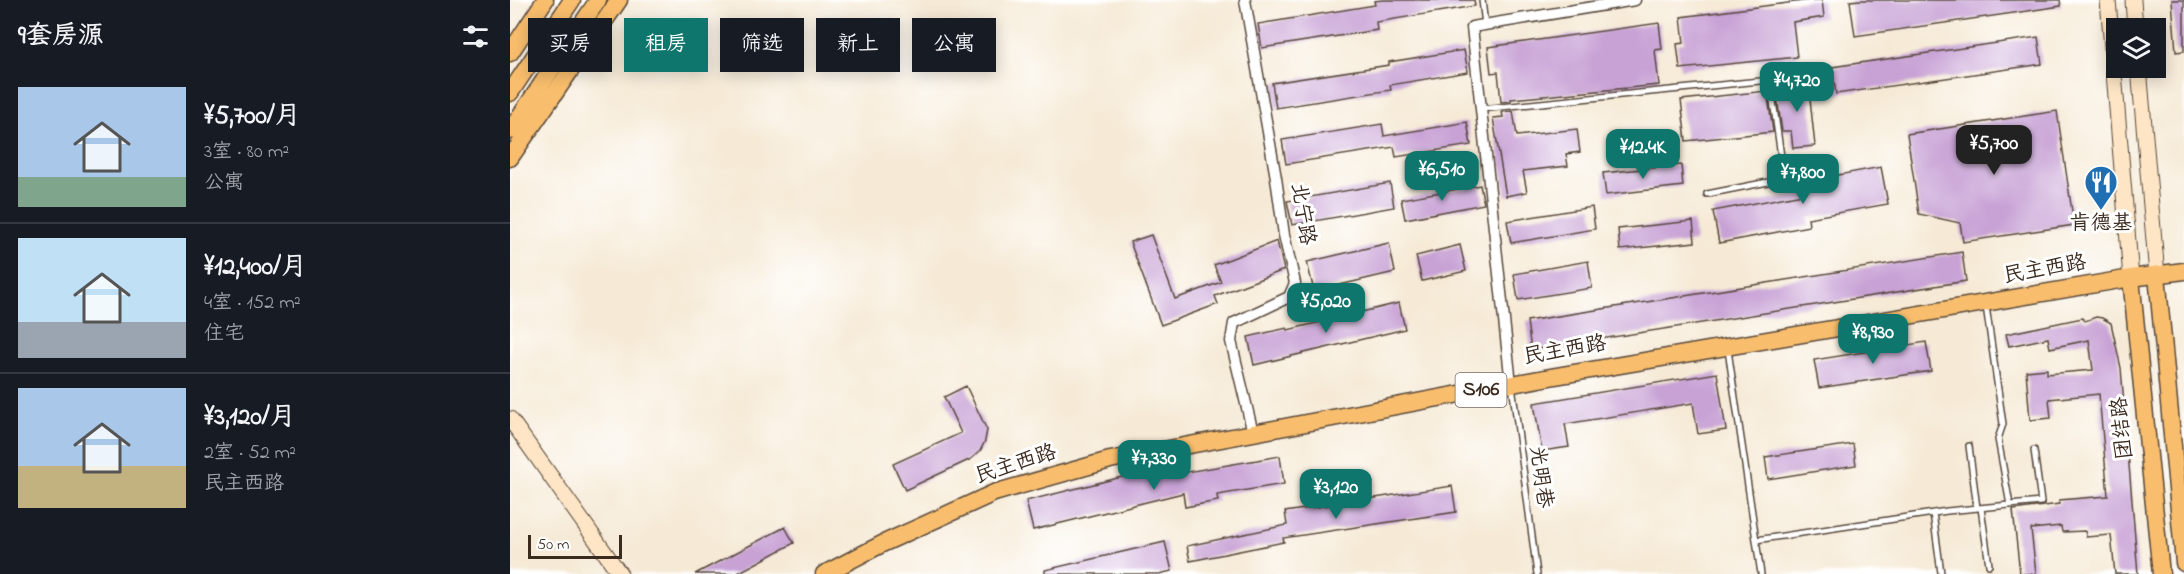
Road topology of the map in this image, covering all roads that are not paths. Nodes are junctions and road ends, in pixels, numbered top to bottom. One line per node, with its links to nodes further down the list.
1 (545, 0): 12 (main road)
2 (572, 0): 14 (main road)
3 (598, 0): 16 (main road)
4 (619, 0): 17 (main road)
5 (1245, 0): 26 (street, 北宁路)
6 (1482, 0): 11 (lane)
7 (1635, 0): 11 (street)
8 (2108, 0): 21 (main road)
9 (2133, 0): 10 (main road)
10 (2134, 18)
11 (1485, 25): 15 (street)
12 (510, 53)
13 (2140, 78): 20 (main road)
14 (510, 93)
15 (1481, 109): 18 (lane); 24 (street)
16 (510, 131)
17 (510, 158)
18 (1707, 194)
19 (2184, 271): 20 (main road, S106)
20 (2157, 275): 21 (main road, 民主西路 / S106); 29 (main road)
21 (2131, 278): 22 (main road, 民主西路 / S106); 41 (main road, 团结路)
22 (1986, 303): 23 (main road, 民主西路 / S106); 30 (lane)
23 (1728, 346): 24 (main road, 民主西路 / S106); 33 (lane)
24 (1512, 384): 26 (main road, 民主西路 / S106); 39 (lane, 光明巷)
25 (510, 419): 37 (main road)
26 (1253, 433): 38 (main road, 民主西路 / S106)
27 (1969, 446): 31 (lane)
28 (2034, 450): 30 (lane)
29 (2181, 496): 34 (main road)
30 (2010, 505): 31 (lane)
31 (1979, 508): 32 (lane); 35 (lane)
32 (1933, 513): 33 (lane); 36 (lane)
33 (1756, 540): 40 (lane)
34 (2184, 563)
35 (1989, 565)
36 (1941, 573)
37 (620, 574)
38 (824, 574)
39 (1537, 574)
40 (1761, 574)
41 (2161, 574)

